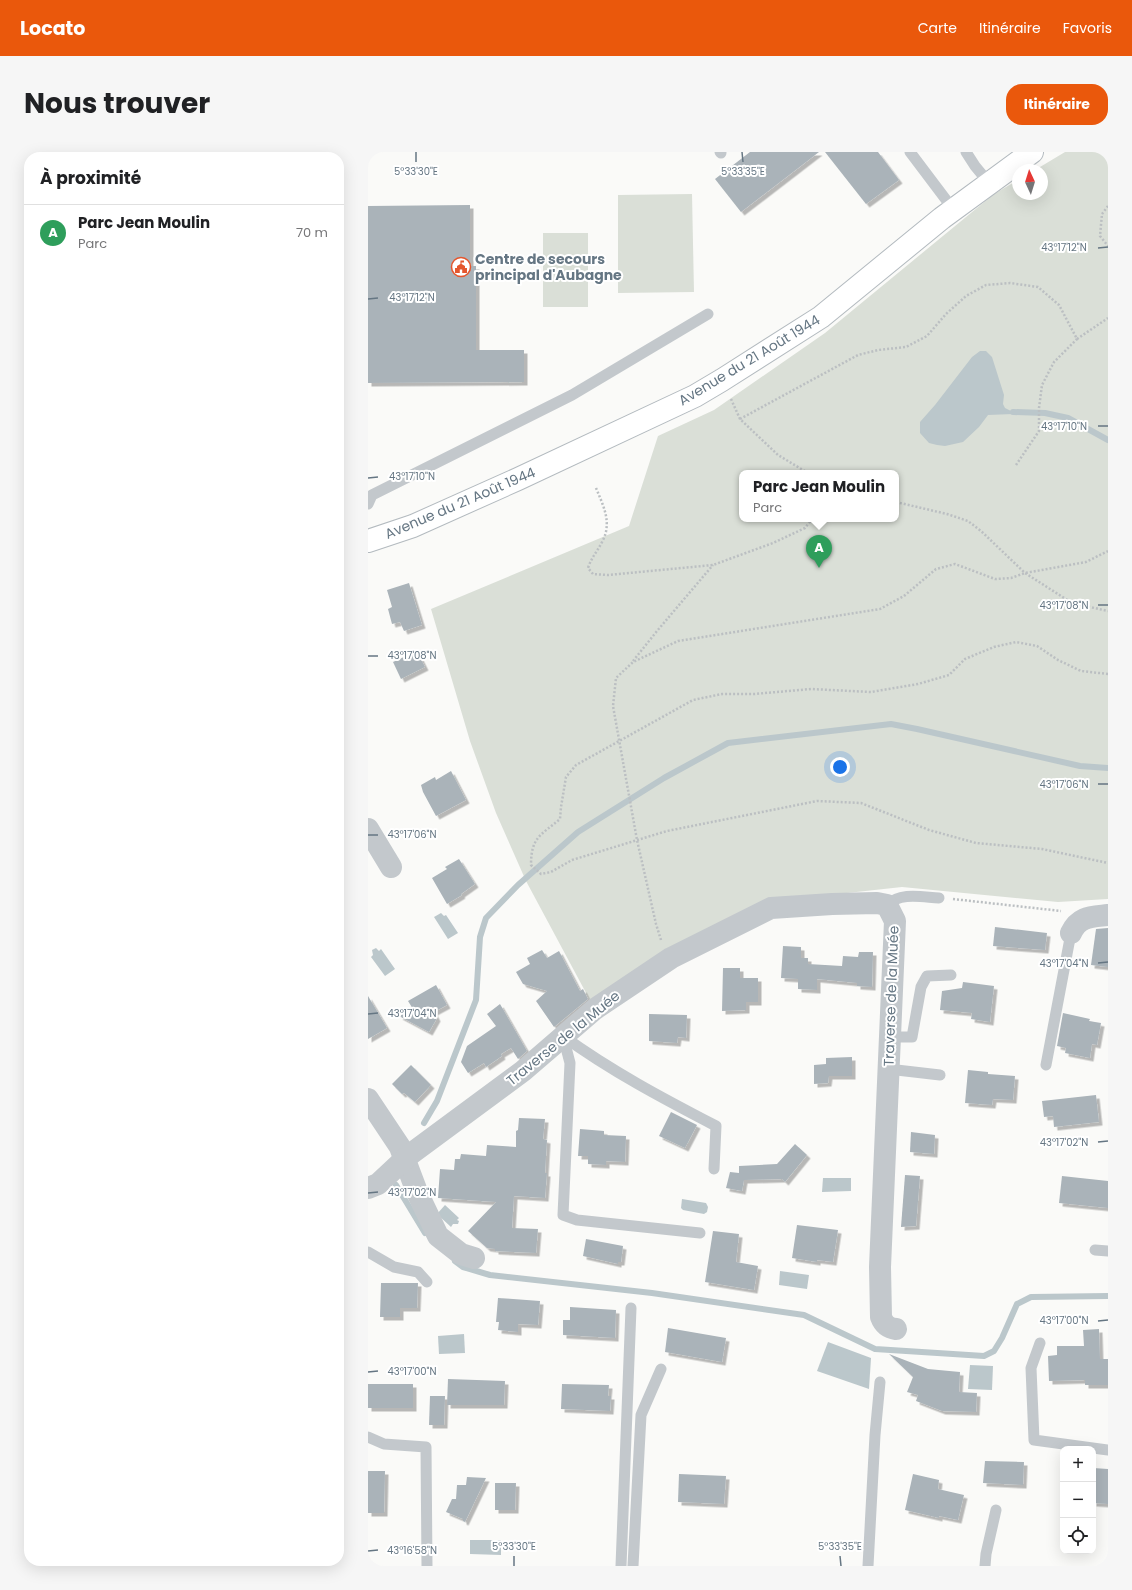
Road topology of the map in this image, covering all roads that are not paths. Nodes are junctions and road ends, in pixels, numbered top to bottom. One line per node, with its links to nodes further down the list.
1 (910, 152): 5 (lane)
2 (966, 152): 4 (lane)
3 (1032, 152): 4 (main road, Avenue du 21 Août 1944)
4 (990, 183): 5 (main road, Avenue du 21 Août 1944)
5 (953, 209): 8 (main road, Avenue du 21 Août 1944)
6 (708, 314): 7 (lane)
7 (368, 504)
8 (368, 541)
9 (368, 829): 10 (street)
10 (391, 866)
11 (939, 898): 12 (lane)
12 (887, 905): 16 (street, Traverse de la Muée); 17 (street, Traverse de la Muée)
13 (1108, 915): 14 (street)
14 (1074, 927): 18 (lane)
15 (951, 975): 16 (lane)
16 (889, 1034): 19 (street, Traverse de la Muée)
17 (563, 1036): 22 (street, Traverse de la Muée); 23 (lane); 25 (lane)
18 (1046, 1066)
19 (888, 1070): 20 (lane); 32 (street, Traverse de la Muée)
20 (940, 1075)
21 (368, 1099): 22 (street)
22 (404, 1160): 24 (street, Traverse de la Muée); 29 (street)
23 (714, 1169)
24 (368, 1188)
25 (700, 1233)
26 (1095, 1250): 27 (lane)
27 (1108, 1251)
28 (368, 1252): 30 (lane)
29 (474, 1258)
30 (427, 1282)
31 (631, 1308): 40 (lane)
32 (896, 1329)
33 (1040, 1343): 37 (lane)
34 (660, 1369): 41 (lane)
35 (880, 1382): 42 (lane)
36 (368, 1437): 39 (lane)
37 (1108, 1450)
38 (996, 1510): 43 (lane)
39 (427, 1566)
40 (621, 1566)
41 (633, 1566)
42 (868, 1566)
43 (985, 1566)

